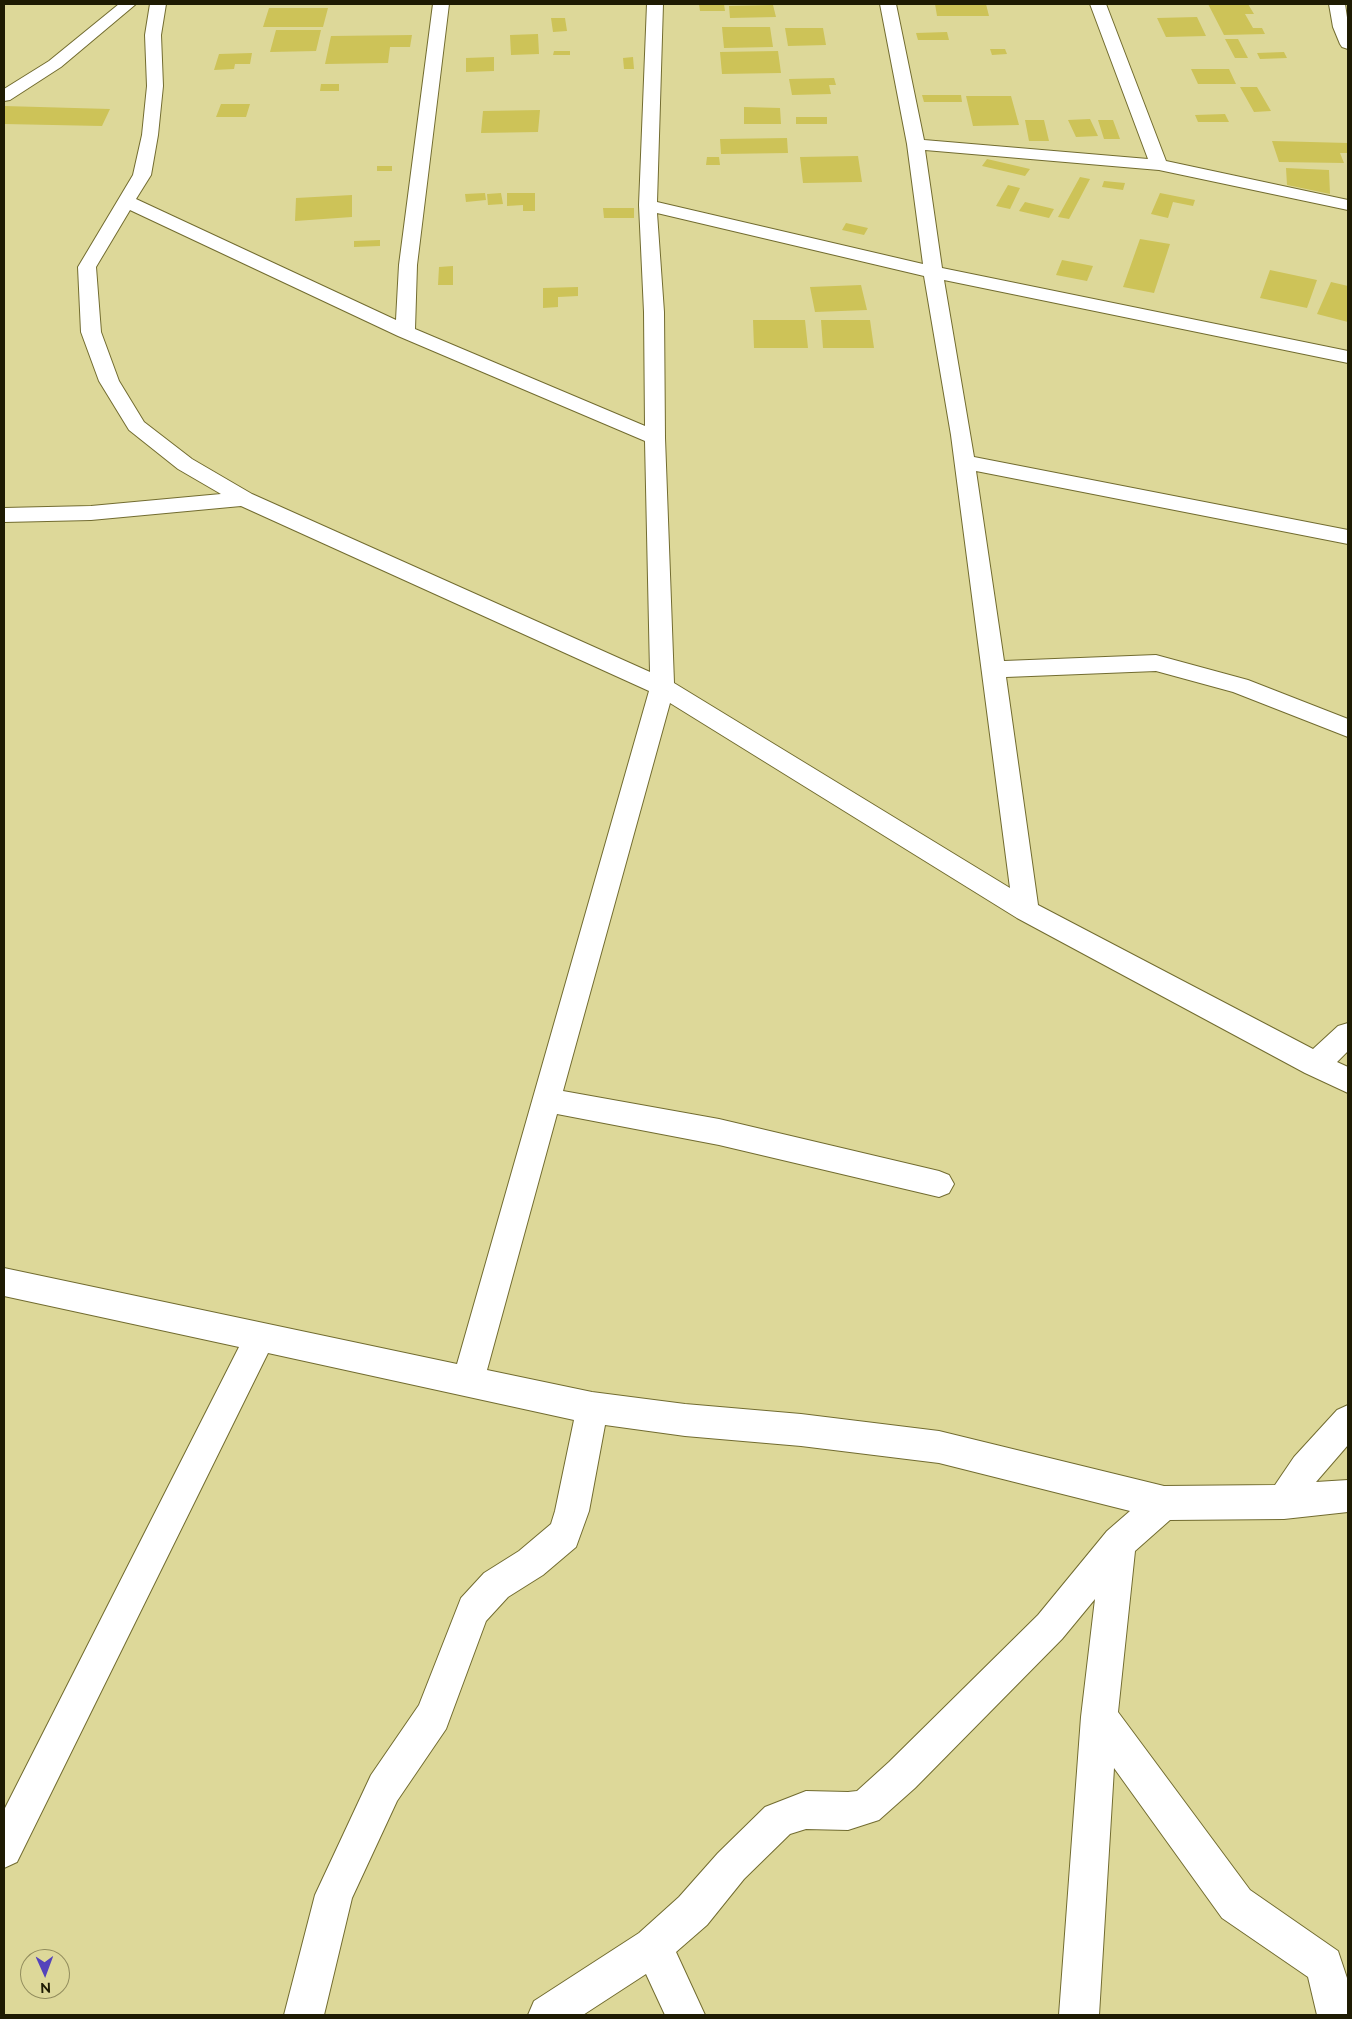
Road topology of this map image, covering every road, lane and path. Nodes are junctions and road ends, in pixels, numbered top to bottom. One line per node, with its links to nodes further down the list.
1 (128, 4): 9 (street)
2 (158, 4): 12 (street)
3 (441, 4): 16 (street)
4 (655, 4): 13 (street)
5 (888, 4): 10 (street)
6 (1098, 4): 11 (street)
7 (1337, 4): 8 (street)
8 (1348, 44)
9 (4, 96)
10 (916, 144): 11 (street); 15 (street)
11 (1159, 165): 14 (street)
12 (126, 201): 16 (street); 20 (street)
13 (648, 205): 15 (street); 18 (street)
14 (1348, 206)
15 (933, 272): 17 (street); 19 (street)
16 (404, 332): 18 (street)
17 (1348, 357)
18 (655, 438): 24 (street)
19 (965, 462): 22 (street); 23 (street)
20 (244, 499): 21 (street); 24 (street)
21 (4, 515)
22 (1348, 537)
23 (993, 670): 25 (street); 26 (street)
24 (662, 687): 26 (street); 30 (street)
25 (1348, 728)
26 (1026, 911): 28 (street)
27 (1348, 1034): 28 (street)
28 (1316, 1066): 29 (street)
29 (1348, 1081)
30 (546, 1100): 31 (street); 34 (street)
31 (939, 1184)
32 (4, 1282): 33 (street)
33 (260, 1337): 34 (street); 42 (street)
34 (468, 1381): 35 (street)
35 (592, 1408): 39 (street); 44 (street)
36 (1348, 1421): 38 (street)
37 (1348, 1496): 38 (street)
38 (1284, 1502): 39 (street)
39 (1164, 1503): 40 (street)
40 (1119, 1543): 41 (street); 43 (street)
41 (1099, 1717): 47 (street); 48 (street)
42 (4, 1849)
43 (653, 1947): 45 (street); 46 (street)
44 (304, 2015)
45 (548, 2015)
46 (685, 2015)
47 (1079, 2015)
48 (1337, 2015)

